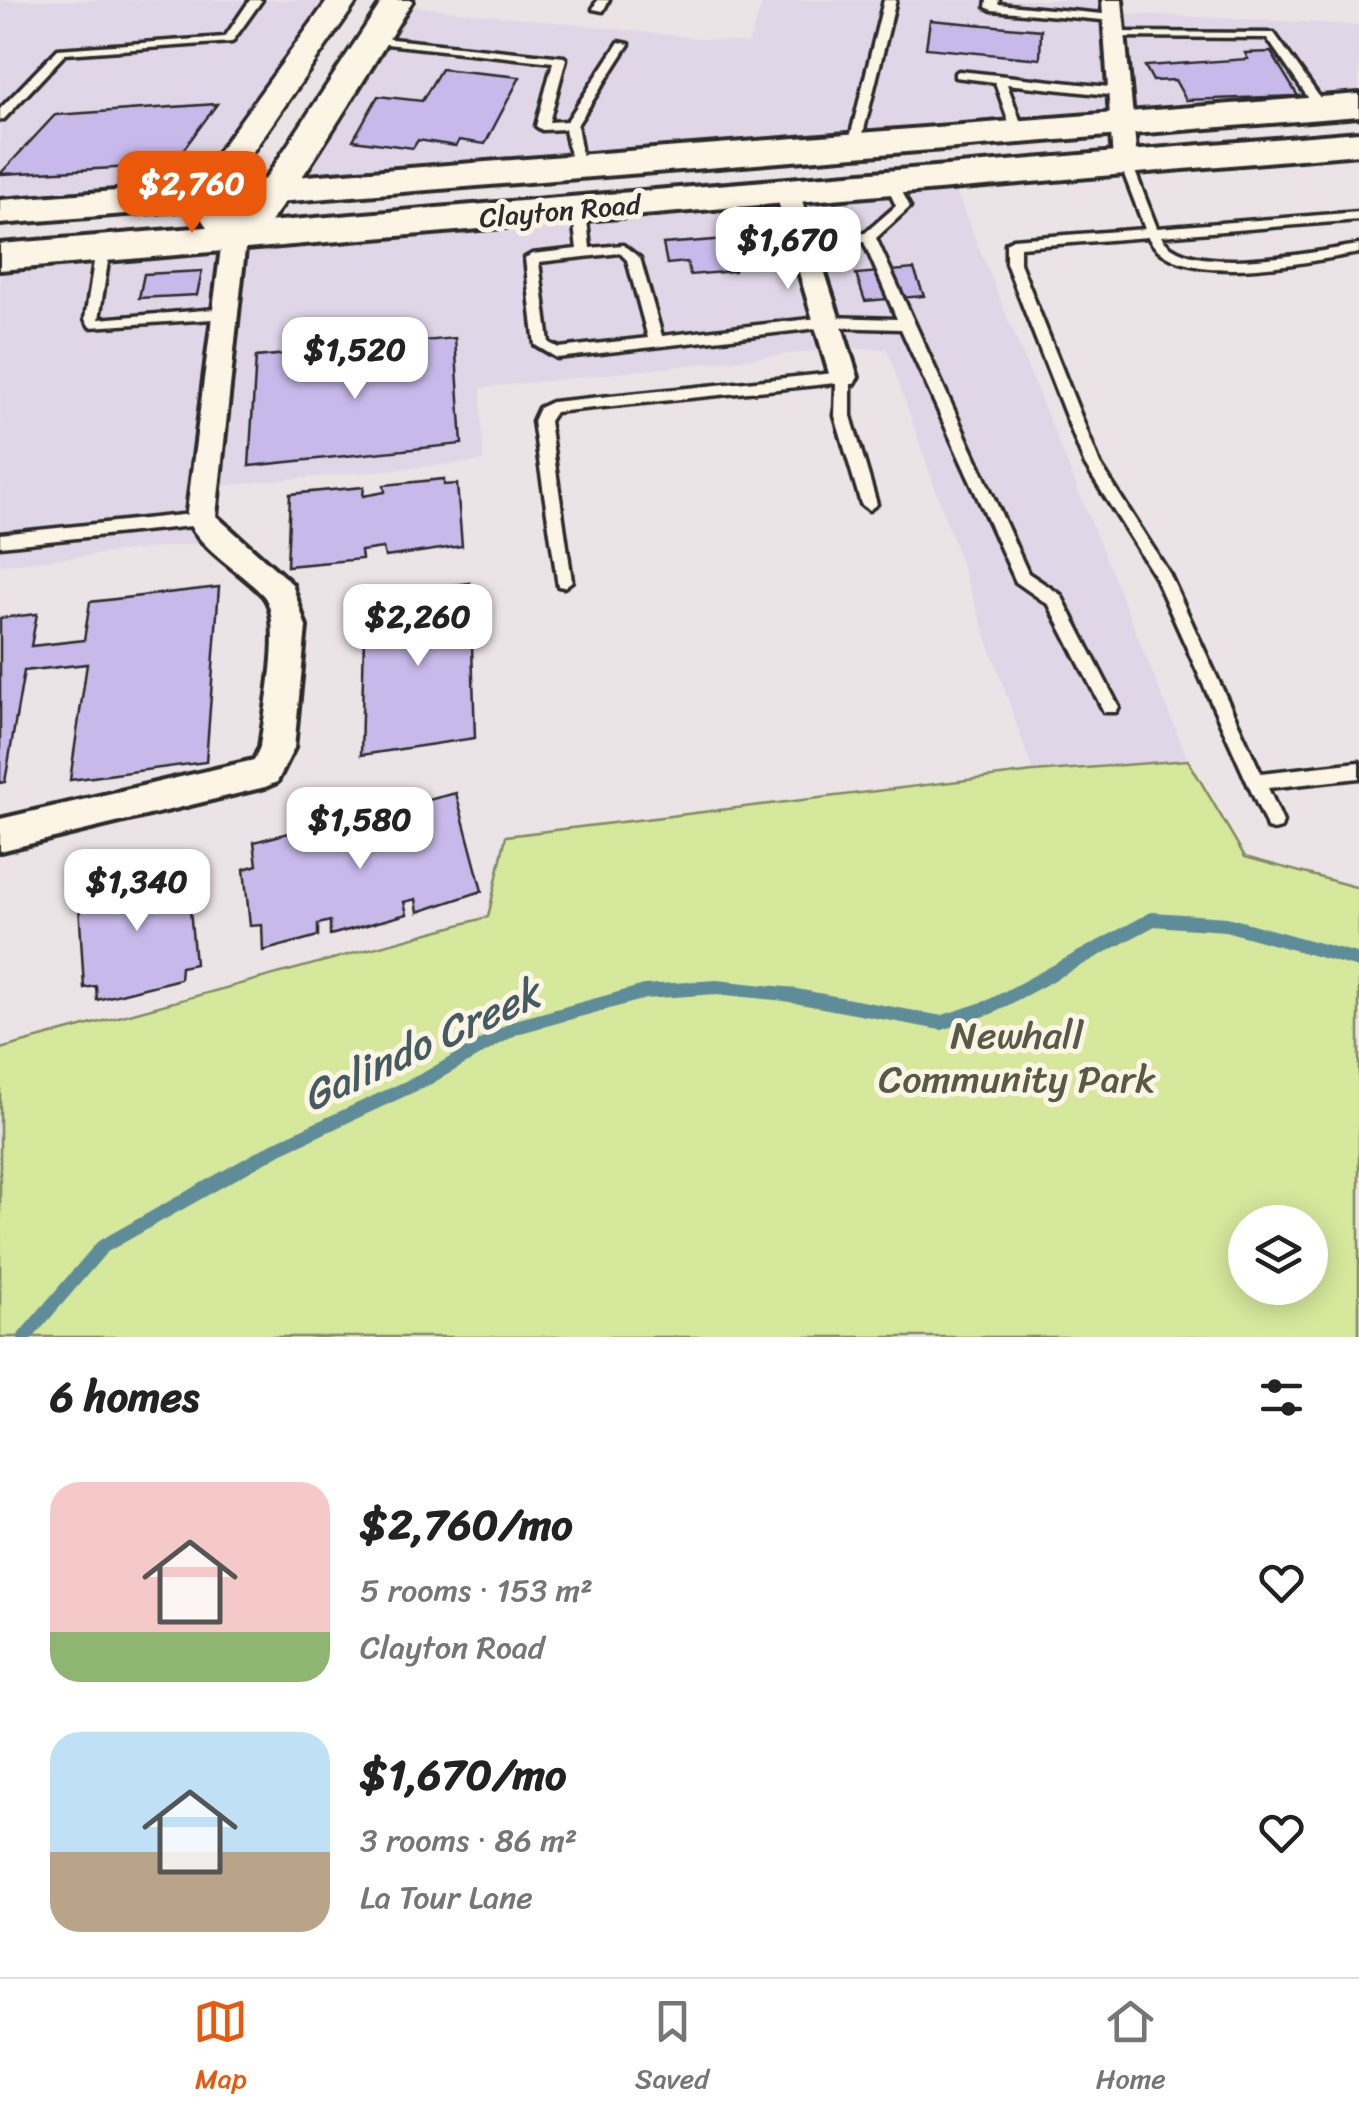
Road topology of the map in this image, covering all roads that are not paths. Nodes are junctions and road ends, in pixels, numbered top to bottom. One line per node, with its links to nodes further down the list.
1 (256, 0): 13 (lane)
2 (343, 0): 23 (street)
3 (398, 0): 7 (street)
4 (890, 0): 18 (lane)
5 (993, 0): 6 (lane)
6 (1113, 18): 12 (lane); 15 (street)
7 (372, 40): 14 (lane); 21 (street)
8 (623, 44): 14 (lane)
9 (959, 75): 10 (lane)
10 (1000, 80): 15 (lane); 16 (lane)
11 (1359, 106): 12 (main road, Clayton Road)
12 (1322, 108): 15 (main road, Clayton Road)
13 (0, 116)
14 (571, 125): 19 (lane)
15 (1121, 126): 16 (main road, Clayton Road); 17 (main road, Clayton Road); 20 (main road, Clayton Road); 27 (lane)
16 (1019, 134): 18 (main road, Clayton Road)
17 (1359, 143)
18 (854, 146): 19 (main road, Clayton Road)
19 (578, 167): 21 (main road, Clayton Road)
20 (891, 182): 22 (main road, Clayton Road); 28 (lane)
21 (275, 190): 23 (main road, Clayton Road); 29 (street)
22 (786, 191): 24 (main road, Clayton Road); 30 (street)
23 (204, 196): 25 (main road, Clayton Road); 29 (street)
24 (578, 210): 29 (main road, Clayton Road); 33 (lane)
25 (0, 212)
26 (1359, 216): 27 (lane)
27 (1154, 230): 31 (lane); 46 (lane)
28 (869, 237): 30 (lane); 37 (lane)
29 (234, 240): 32 (main road, Clayton Road); 35 (street)
30 (802, 243): 36 (street)
31 (1359, 249)
32 (103, 250): 34 (main road, Clayton Road); 35 (lane)
33 (584, 251): 38 (lane); 38 (lane)
34 (0, 257)
35 (228, 313): 41 (street)
36 (826, 322): 37 (lane); 38 (lane); 39 (street)
37 (906, 324): 44 (lane)
38 (656, 340)
39 (844, 377): 40 (lane); 43 (lane)
40 (869, 504)
41 (201, 518): 42 (lane); 48 (street)
42 (0, 540)
43 (564, 581)
44 (1110, 708)
45 (1359, 770): 46 (lane)
46 (1256, 780): 47 (lane)
47 (1274, 822)
48 (0, 834)

